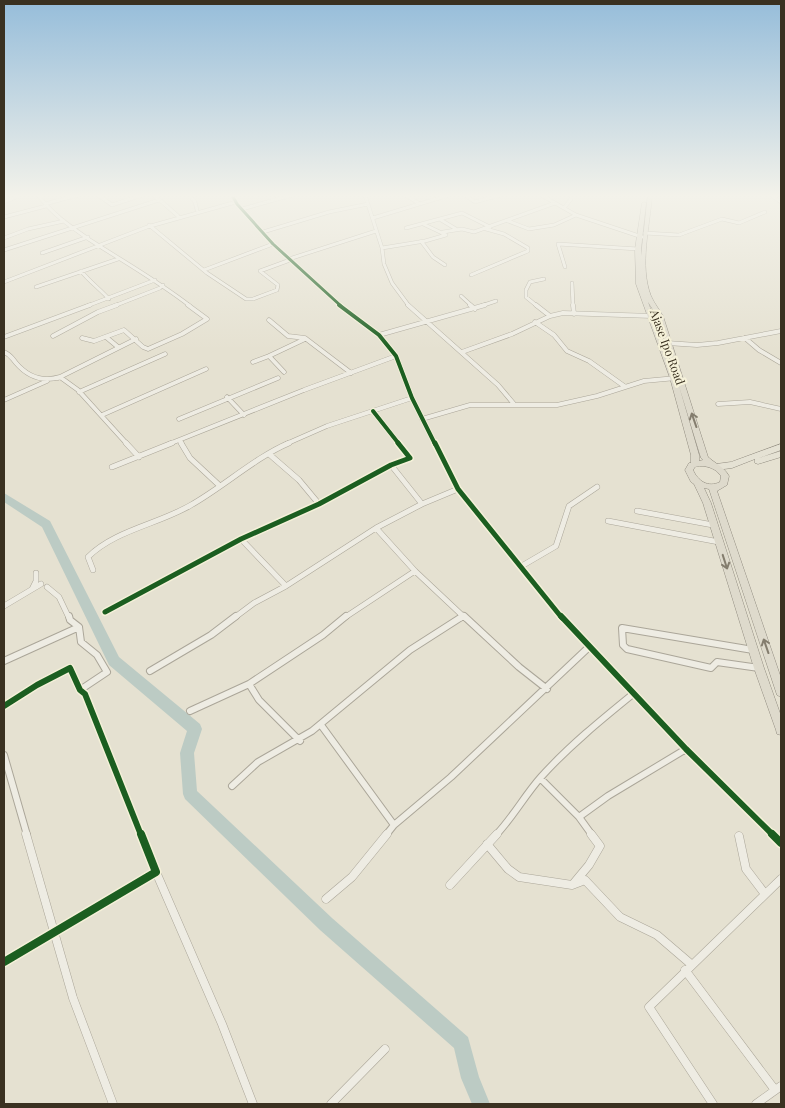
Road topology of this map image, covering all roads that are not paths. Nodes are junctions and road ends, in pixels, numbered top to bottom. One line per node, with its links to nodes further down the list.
1 (60, 247): 16 (street)
2 (92, 247): 26 (street)
3 (102, 247): 17 (street)
4 (175, 247): 21 (street)
5 (266, 247): 21 (street)
6 (276, 247): 18 (street)
7 (329, 247): 18 (street)
8 (389, 247): 14 (street)
9 (425, 247): 19 (street)
10 (526, 247): 23 (street)
11 (559, 247): 20 (street)
12 (601, 247): 15 (street)
13 (644, 247): 49 (highway, Ajase Ipo Road)
14 (382, 248): 38 (street)
15 (638, 249): 36 (highway, Ajase Ipo Road)
16 (42, 253)
17 (118, 259): 22 (street); 25 (street)
18 (290, 260): 21 (street); 41 (street)
19 (445, 265)
20 (565, 267)
21 (204, 270)
22 (81, 271): 29 (street); 31 (street)
23 (471, 274)
24 (544, 279): 35 (street)
25 (155, 280): 28 (street); 31 (street)
26 (4, 282)
27 (572, 283): 34 (street)
28 (163, 285): 42 (street); 48 (street)
29 (36, 287)
30 (461, 296): 33 (street)
31 (109, 299): 43 (street)
32 (496, 301): 33 (street)
33 (475, 308): 38 (street)
34 (574, 314): 35 (street); 36 (street)
35 (550, 316): 39 (street)
36 (652, 316): 62 (highway, Ajase Ipo Road)
37 (270, 320): 46 (street)
38 (428, 322): 41 (street); 52 (street)
39 (535, 322): 52 (street); 65 (street)
40 (781, 331): 47 (street)
41 (379, 335): 55 (street)
42 (54, 336)
43 (4, 337)
44 (106, 337): 45 (street); 48 (street); 50 (street)
45 (82, 338)
46 (305, 338): 54 (street); 60 (street)
47 (744, 338): 49 (street); 57 (street)
48 (136, 339): 50 (street)
49 (667, 343): 62 (highway, Ajase Ipo Road)
50 (118, 347): 63 (street)
51 (4, 352): 64 (street)
52 (462, 352): 70 (street)
53 (164, 354): 66 (street)
54 (269, 356): 56 (street); 59 (street)
55 (396, 356): 60 (street); 68 (street)
56 (253, 362)
57 (781, 362)
58 (206, 369): 75 (street)
59 (284, 372)
60 (350, 373): 74 (street)
61 (278, 378): 67 (street)
62 (676, 378): 65 (street); 83 (highway, Ajase Ipo Road); 85 (highway, Ajase Ipo Road, one-way to 62)
63 (57, 379): 64 (street); 66 (street)
64 (49, 380): 69 (street)
65 (624, 386): 70 (street)
66 (79, 392): 75 (street)
67 (227, 397): 74 (street); 77 (street)
68 (412, 398): 73 (street); 76 (street)
69 (4, 400)
70 (514, 404): 76 (street)
71 (718, 404): 72 (street)
72 (781, 409)
73 (373, 411): 80 (street); 84 (street)
74 (244, 414): 78 (street)
75 (102, 415): 82 (street)
76 (422, 418): 91 (street)
77 (179, 419)
78 (180, 440): 82 (street); 89 (street)
79 (781, 447): 85 (main road)
80 (269, 454): 89 (street); 92 (street)
81 (781, 454): 87 (main road)
82 (139, 457): 86 (street)
83 (695, 464): 85 (highway); 88 (highway, Ajase Ipo Road)
84 (391, 465): 92 (street); 93 (street)
85 (714, 466): 87 (highway, Ajase Ipo Road)
86 (112, 467)
87 (723, 482): 88 (highway); 120 (highway, one-way to 87)
88 (698, 483): 96 (highway)
89 (220, 486): 101 (street)
90 (598, 487): 100 (street)
91 (458, 489): 93 (street); 100 (street)
92 (318, 504): 98 (street)
93 (422, 504): 97 (street)
94 (637, 511): 96 (street)
95 (608, 521): 99 (street)
96 (713, 525): 99 (highway)
97 (376, 528): 102 (street); 105 (street)
98 (241, 539): 105 (street); 109 (street)
99 (719, 542): 113 (highway, one-way to 113)
100 (520, 567): 112 (street)
101 (93, 570)
102 (415, 571): 110 (street); 117 (street)
103 (36, 573): 107 (street)
104 (41, 584): 107 (street)
105 (286, 586): 116 (street)
106 (47, 587): 111 (street)
107 (32, 590): 108 (street)
108 (4, 606)
109 (106, 612)
110 (464, 616): 118 (street); 124 (street)
111 (79, 627): 114 (street); 119 (street)
112 (589, 647): 118 (street); 121 (street)
113 (753, 650): 115 (highway); 115 (street)
114 (4, 661)
115 (759, 668): 125 (highway)
116 (150, 671)
117 (249, 684): 123 (street); 126 (street)
118 (547, 688): 132 (street)
119 (80, 690): 122 (street); 136 (street)
120 (781, 692)
121 (633, 694): 127 (street); 129 (street)
122 (4, 706)
123 (190, 710)
124 (321, 725): 126 (street); 132 (street)
125 (781, 730)
126 (300, 741): 130 (street)
127 (686, 749): 131 (street); 134 (street)
128 (4, 755): 142 (street)
129 (540, 778): 131 (street); 135 (street)
130 (232, 786)
131 (579, 817): 139 (street)
132 (394, 825): 141 (street)
133 (739, 836): 140 (street)
134 (781, 843)
135 (487, 844): 138 (street); 139 (street)
136 (156, 872): 142 (street); 148 (street)
137 (781, 879): 140 (street)
138 (450, 885)
139 (572, 885): 144 (street)
140 (765, 894): 144 (street)
141 (326, 899)
142 (55, 932): 143 (street); 147 (street)
143 (4, 962)
144 (689, 968): 146 (street); 150 (street)
145 (385, 1049): 149 (street)
146 (778, 1088): 151 (street)
147 (113, 1104)
148 (253, 1104)
149 (331, 1104)
150 (714, 1104)
151 (756, 1104)

